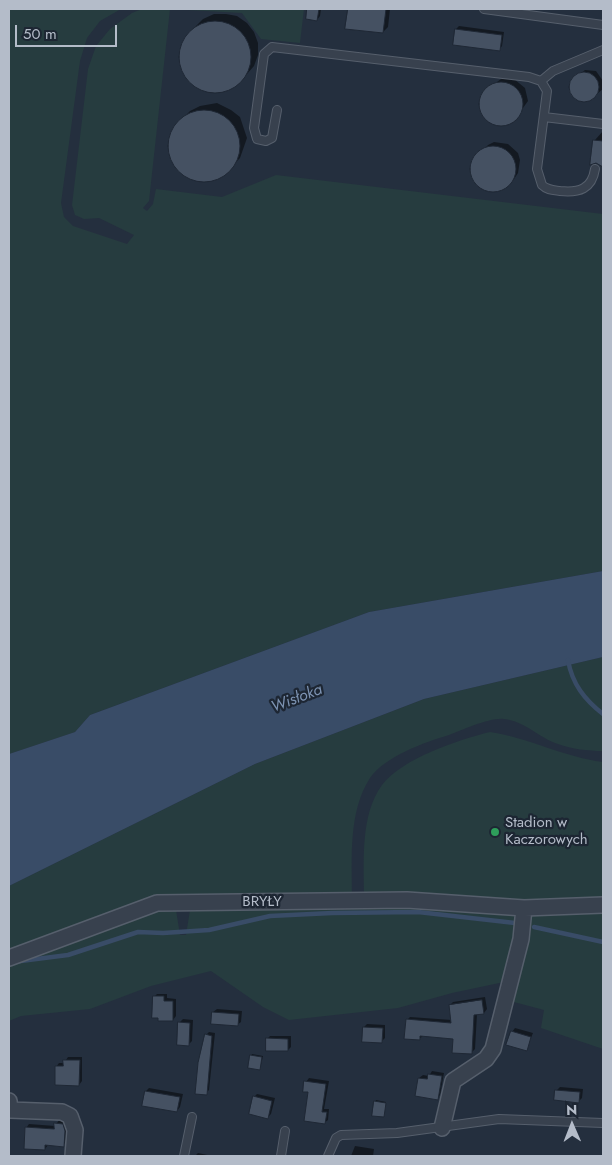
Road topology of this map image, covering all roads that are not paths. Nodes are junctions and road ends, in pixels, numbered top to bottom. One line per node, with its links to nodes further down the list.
1 (484, 9): 2 (lane)
2 (603, 25)
3 (603, 50): 4 (lane)
4 (541, 81): 5 (lane); 6 (lane)
5 (277, 110)
6 (544, 117): 7 (lane); 8 (lane)
7 (603, 124)
8 (595, 169)
9 (603, 905): 10 (street, BRYŁY)
10 (524, 908): 11 (street, BRYŁY); 15 (street)
11 (9, 958)
12 (9, 1107): 17 (street)
13 (192, 1117): 18 (lane)
14 (603, 1123): 15 (lane)
15 (442, 1128): 20 (lane)
16 (285, 1131): 19 (lane)
17 (73, 1156)
18 (184, 1156)
19 (281, 1156)
20 (328, 1156)

